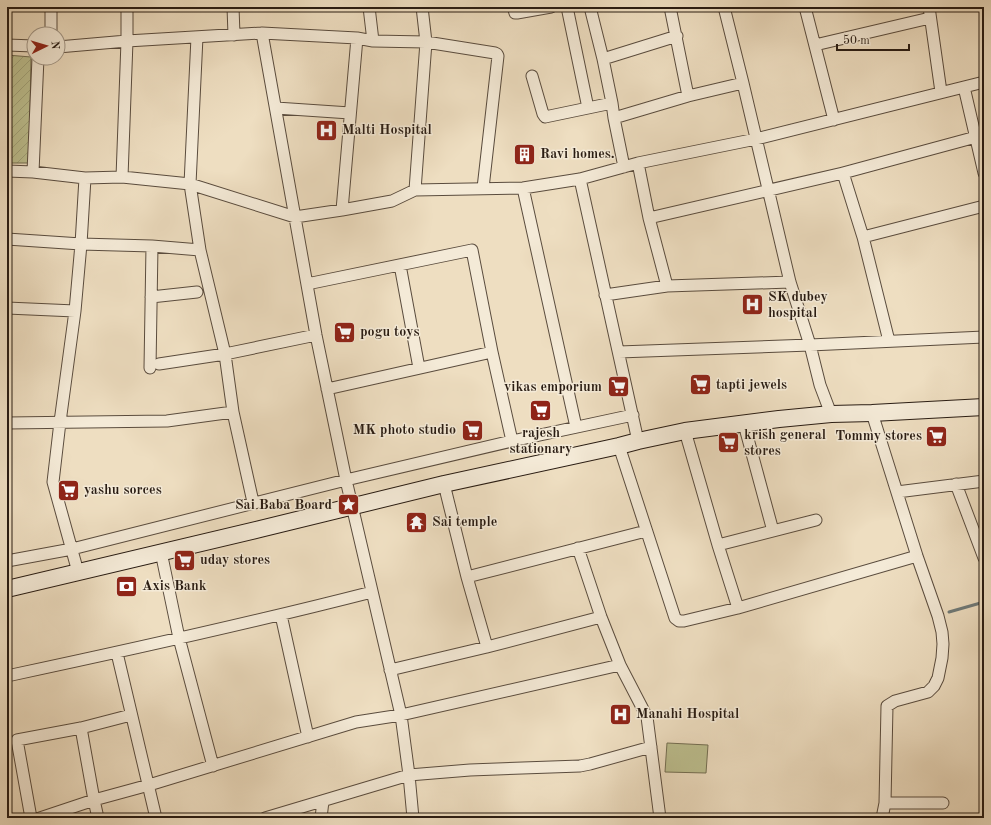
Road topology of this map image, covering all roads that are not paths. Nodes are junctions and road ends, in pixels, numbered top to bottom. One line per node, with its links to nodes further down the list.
1 (51, 7): 14 (street)
2 (126, 7): 20 (street)
3 (233, 7): 16 (street)
4 (369, 7): 21 (street)
5 (422, 7): 22 (street)
6 (513, 7): 7 (street)
7 (551, 7)
8 (567, 7): 37 (street)
9 (590, 7): 27 (street)
10 (670, 7): 17 (street)
11 (724, 7): 31 (street)
12 (805, 7): 24 (street)
13 (929, 12): 24 (street); 33 (street)
14 (51, 26)
15 (262, 33): 16 (street); 19 (street); 36 (street)
16 (234, 35): 18 (street)
17 (677, 36): 27 (street); 34 (street)
18 (197, 37): 20 (street); 52 (street)
19 (357, 38): 21 (street); 38 (street)
20 (127, 41): 26 (street); 49 (street)
21 (373, 41): 22 (street)
22 (426, 42): 53 (street); 55 (street)
23 (7, 45): 25 (street)
24 (815, 45): 40 (street)
25 (26, 46)
26 (66, 46)
27 (603, 59): 35 (street)
28 (38, 66): 46 (street)
29 (532, 76): 37 (street)
30 (984, 82): 32 (street)
31 (744, 84): 34 (street); 42 (street)
32 (964, 87): 33 (street); 41 (street)
33 (941, 92): 40 (street)
34 (688, 96): 39 (street)
35 (612, 103): 37 (street); 39 (street)
36 (276, 108): 38 (street); 59 (street)
37 (588, 108)
38 (350, 113): 58 (street)
39 (614, 118): 44 (street)
40 (834, 120): 42 (street)
41 (976, 137): 47 (street); 48 (street)
42 (756, 140): 43 (street); 56 (street)
43 (638, 163): 44 (street); 60 (street)
44 (624, 167): 51 (street)
45 (7, 171): 46 (street)
46 (33, 172): 50 (street)
47 (843, 173): 56 (street); 61 (street)
48 (984, 173)
49 (122, 177): 50 (street); 52 (street)
50 (85, 178): 63 (street)
51 (580, 179): 54 (street); 71 (street)
52 (190, 184): 59 (street); 65 (street)
53 (483, 188): 54 (street); 55 (street)
54 (523, 188): 92 (street)
55 (414, 190): 58 (street)
56 (768, 190): 60 (street); 67 (street)
57 (984, 206): 61 (street)
58 (342, 210): 59 (street)
59 (295, 217): 68 (street)
60 (649, 218): 69 (street)
61 (863, 237): 77 (street)
62 (7, 240): 63 (street)
63 (81, 244): 64 (street); 74 (street)
64 (152, 246): 65 (street); 72 (street)
65 (200, 250): 81 (street)
66 (400, 265): 68 (street); 79 (street); 82 (street)
67 (790, 282): 69 (street); 78 (street)
68 (306, 284): 75 (street)
69 (667, 286): 71 (street)
70 (197, 292): 72 (street)
71 (605, 295): 80 (street)
72 (151, 297): 81 (street)
73 (7, 308): 74 (street)
74 (75, 310): 89 (street)
75 (316, 335): 81 (street); 83 (street)
76 (984, 337): 77 (street)
77 (888, 341): 78 (street)
78 (810, 345): 80 (street); 87 (street)
79 (492, 352): 82 (street); 94 (street)
80 (619, 352): 88 (street)
81 (225, 354): 85 (street)
82 (419, 368): 83 (street)
83 (327, 389): 97 (street)
84 (984, 407): 86 (street)
85 (233, 412): 89 (street); 102 (street)
86 (872, 413): 87 (street); 101 (street)
87 (831, 414): 91 (street)
88 (633, 416): 92 (street); 95 (street)
89 (60, 422): 90 (street); 109 (street)
90 (7, 423)
91 (744, 424): 93 (street); 106 (street)
92 (576, 427): 94 (street)
93 (685, 431): 95 (street); 107 (street)
94 (512, 441): 97 (street)
95 (638, 441): 96 (street)
96 (619, 446): 99 (street); 105 (street)
97 (346, 480): 102 (street); 103 (street)
98 (984, 481): 100 (street)
99 (444, 484): 103 (street); 115 (street)
100 (956, 484): 101 (street); 110 (street)
101 (897, 492): 112 (street)
102 (253, 502): 109 (street)
103 (352, 506): 111 (street); 117 (street)
104 (816, 520): 106 (street)
105 (646, 531): 108 (street); 118 (street)
106 (772, 531): 107 (street)
107 (718, 545): 118 (street)
108 (578, 548): 115 (street); 120 (street)
109 (72, 549): 113 (street); 114 (street)
110 (983, 551)
111 (161, 552): 114 (street); 121 (street)
112 (917, 556): 118 (street); 137 (street)
113 (7, 561)
114 (78, 572): 116 (street)
115 (467, 577): 122 (street)
116 (7, 589)
117 (372, 592): 119 (street); 125 (street)
118 (738, 608)
119 (281, 615): 121 (street); 130 (street)
120 (601, 617): 122 (street); 124 (street)
121 (180, 638): 123 (street); 132 (street)
122 (487, 647): 125 (street)
123 (117, 653): 126 (street); 127 (street)
124 (620, 665): 128 (street); 131 (street)
125 (390, 670): 128 (street)
126 (7, 676)
127 (131, 715): 129 (street); 134 (street)
128 (401, 715): 130 (street); 133 (street)
129 (81, 728): 135 (street); 140 (street)
130 (308, 737): 132 (street)
131 (651, 747): 133 (street); 147 (street)
132 (213, 766): 134 (street)
133 (409, 775): 136 (street); 146 (street)
134 (149, 785): 135 (street); 143 (street)
135 (94, 800): 139 (street); 142 (street)
136 (323, 801): 144 (street); 145 (street)
137 (885, 803): 138 (street); 148 (street)
138 (942, 803)
139 (61, 814): 141 (street)
140 (30, 818)
141 (40, 818)
142 (98, 818)
143 (156, 818)
144 (265, 818)
145 (321, 818)
146 (413, 818)
147 (660, 818)
148 (882, 818)

